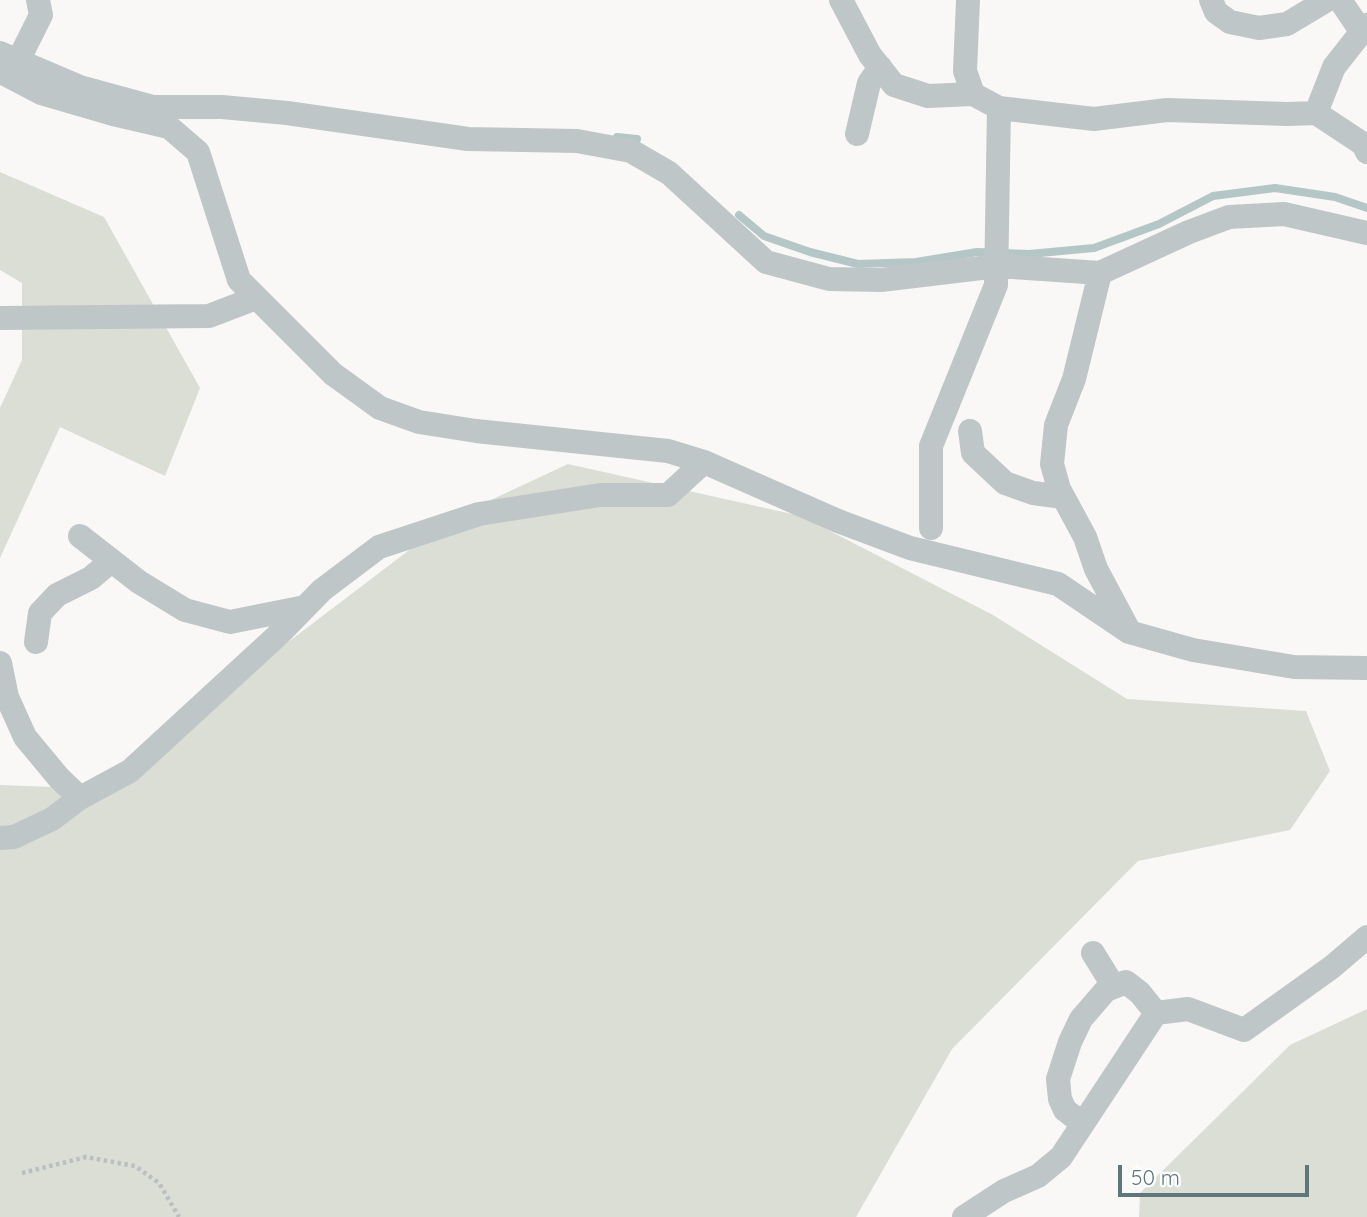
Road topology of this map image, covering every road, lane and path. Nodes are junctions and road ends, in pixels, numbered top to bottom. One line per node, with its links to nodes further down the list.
1 (38, 0): 8 (street)
2 (841, 0): 9 (street)
3 (968, 0): 10 (street)
4 (1211, 0): 5 (street)
5 (1328, 0)
6 (1340, 0): 7 (street)
7 (1364, 28): 12 (street)
8 (6, 60): 16 (street); 18 (street)
9 (880, 67): 10 (street); 13 (street)
10 (973, 94): 11 (street)
11 (999, 108): 12 (street); 16 (street)
12 (1316, 113): 14 (street)
13 (857, 134)
14 (1367, 152)
15 (1367, 233): 17 (street)
16 (998, 257): 17 (street); 23 (street)
17 (1100, 274): 22 (street)
18 (256, 298): 19 (street); 21 (street)
19 (0, 318)
20 (970, 431): 22 (street)
21 (704, 462): 26 (street); 27 (street)
22 (1063, 496): 27 (street)
23 (931, 528)
24 (80, 536): 25 (street)
25 (111, 561): 26 (street); 28 (street)
26 (304, 607): 31 (street)
27 (1129, 632): 30 (street)
28 (36, 642)
29 (0, 663): 31 (street)
30 (1367, 668)
31 (80, 798): 32 (street)
32 (0, 838)
33 (1367, 937): 36 (street)
34 (1093, 953): 35 (street)
35 (1114, 987): 36 (street); 37 (street)
36 (1156, 1013): 37 (street)
37 (1083, 1123): 40 (street)
38 (22, 1173): 39 (path)
39 (179, 1217)
40 (964, 1217)

